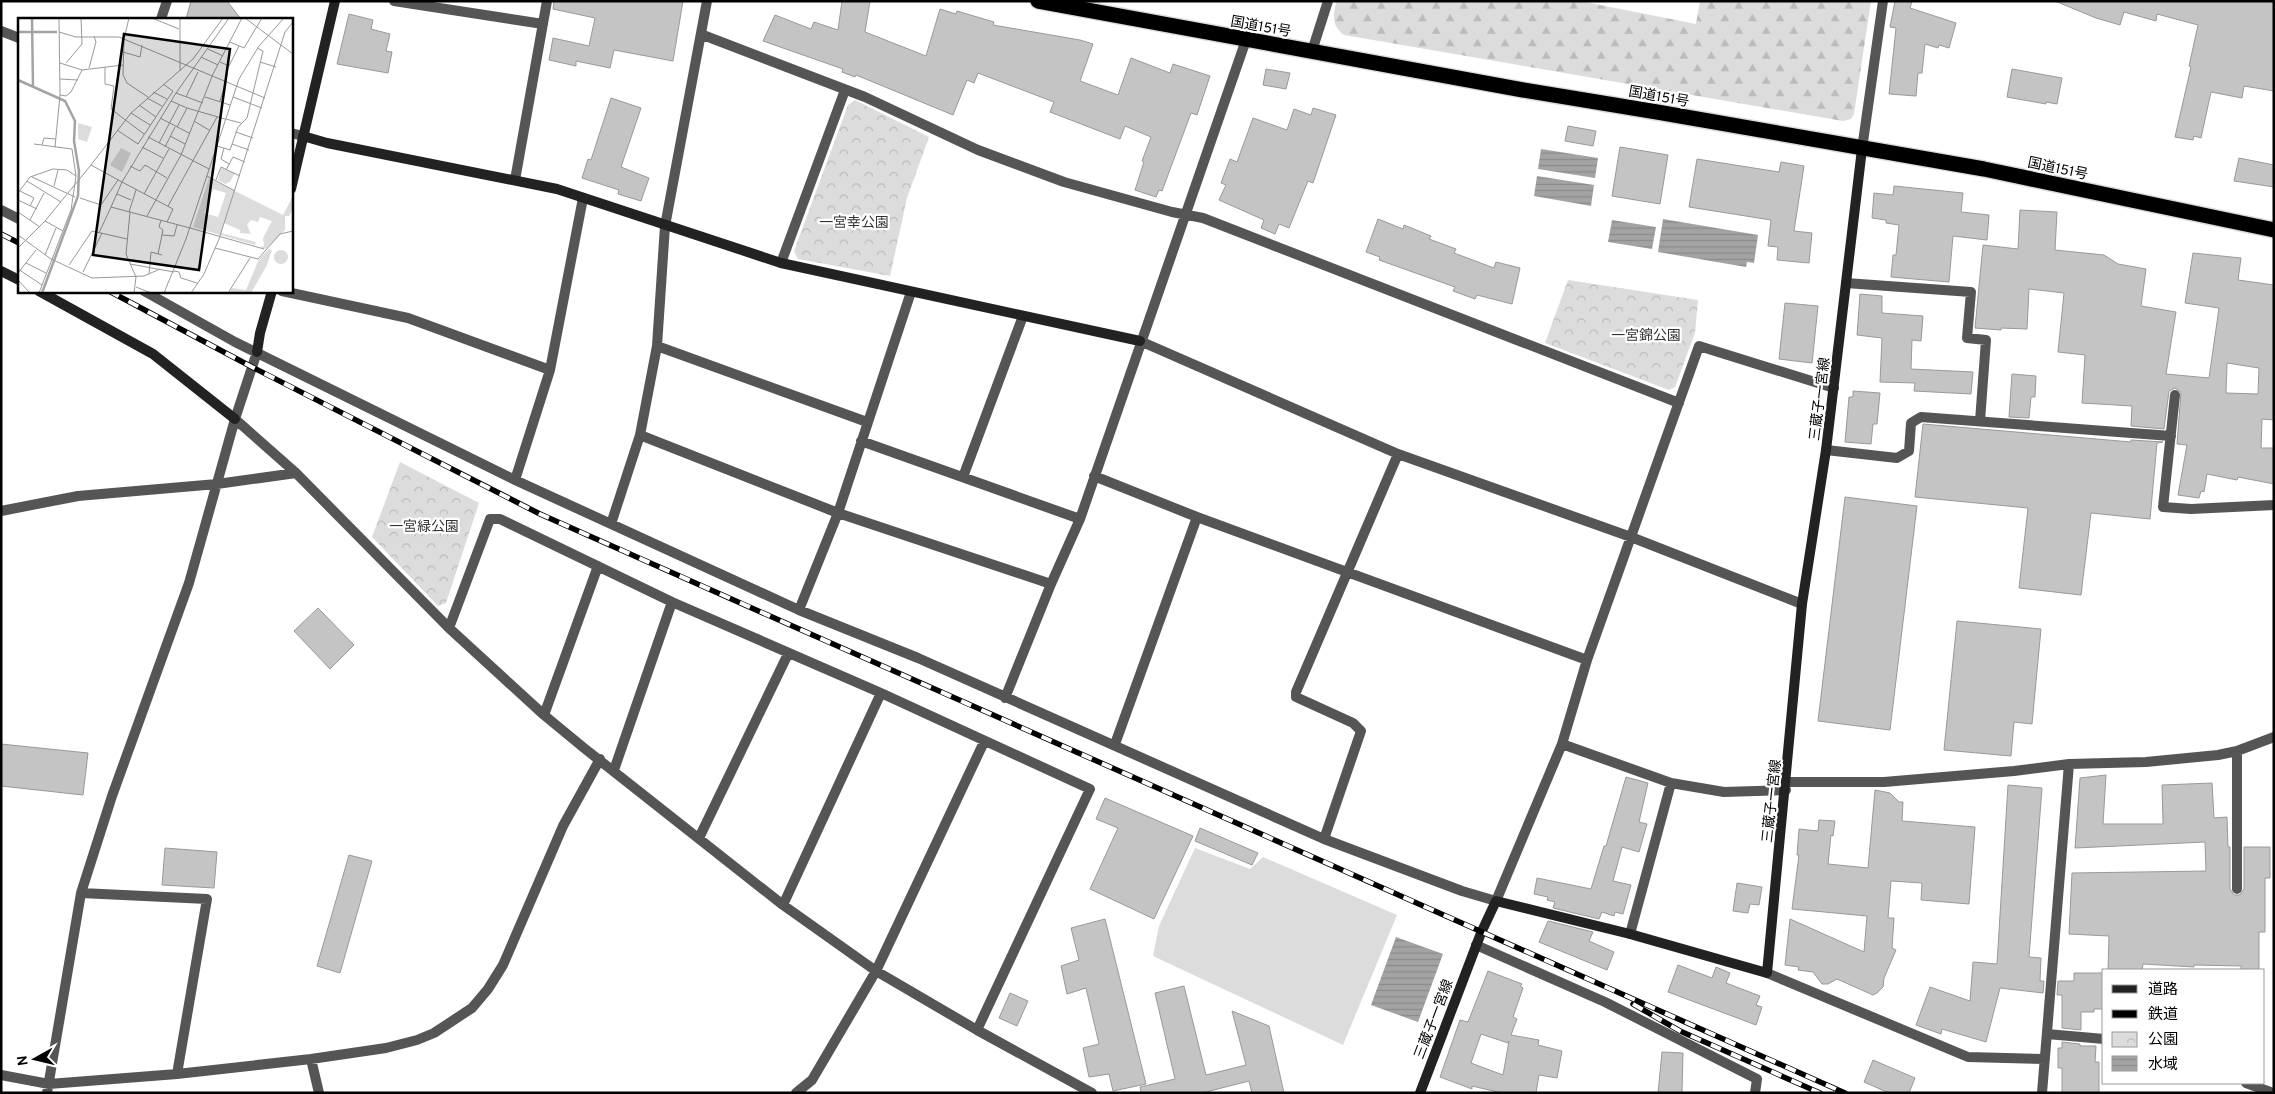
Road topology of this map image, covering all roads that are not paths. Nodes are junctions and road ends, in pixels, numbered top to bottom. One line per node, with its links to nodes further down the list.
1 (167, 1): 9 (street)
2 (335, 1): 18 (street)
3 (394, 1): 10 (street)
4 (547, 1): 10 (street)
5 (708, 1): 12 (street)
6 (1038, 1): 14 (highway, 国道151号)
7 (1328, 1): 15 (street)
8 (1883, 1): 19 (street)
9 (161, 18)
10 (543, 24): 20 (street)
11 (1, 31): 13 (street)
12 (703, 34): 16 (street); 26 (street)
13 (18, 38)
14 (1246, 40): 15 (highway, 国道151号); 24 (street)
15 (1312, 51): 19 (highway, 国道151号)
16 (845, 90): 24 (street); 28 (street)
17 (292, 133): 18 (street)
18 (303, 136): 20 (street); 21 (street)
19 (1862, 149): 27 (highway, 国道151号); 31 (street, 三蔵子一宮線)
20 (515, 180): 22 (street)
21 (292, 186)
22 (583, 198): 26 (street); 41 (street)
23 (1, 210): 25 (street)
24 (1186, 215): 38 (street); 44 (street)
25 (18, 218)
26 (664, 226): 28 (street); 39 (street)
27 (2274, 230)
28 (780, 263): 36 (street)
29 (1, 271): 30 (street)
30 (18, 280)
31 (1846, 283): 42 (street, 三蔵子一宮線); 46 (street)
32 (41, 292): 45 (street)
33 (146, 292): 40 (street)
34 (272, 292): 40 (street)
35 (287, 292): 41 (street)
36 (911, 292): 37 (street); 47 (street)
37 (1023, 316): 38 (street); 55 (street)
38 (1140, 342): 52 (street); 54 (street)
39 (657, 346): 47 (street); 48 (street)
40 (257, 352): 45 (street); 56 (street)
41 (550, 370): 56 (street)
42 (1834, 388): 44 (street); 51 (street, 三蔵子一宮線)
43 (2175, 395): 49 (street)
44 (1680, 403): 64 (street)
45 (235, 419): 53 (street); 57 (street)
46 (1980, 421): 49 (street); 51 (street)
47 (867, 422): 50 (street)
48 (640, 435): 60 (street); 63 (street)
49 (2171, 436): 58 (street)
50 (862, 441): 55 (street); 60 (street)
51 (1826, 450): 69 (street, 三蔵子一宮線)
52 (1398, 454): 64 (street); 66 (street)
53 (296, 473): 57 (street); 71 (street)
54 (1094, 476): 61 (street); 62 (street)
55 (962, 477): 62 (street)
56 (515, 480): 63 (street)
57 (217, 484): 59 (street); 90 (street)
58 (2274, 505)
59 (1, 511)
60 (838, 513): 67 (street); 70 (street)
61 (1197, 517): 66 (street); 79 (street)
62 (1080, 518): 67 (street)
63 (611, 524): 70 (street)
64 (1631, 537): 69 (street); 73 (street)
65 (598, 566): 68 (street); 71 (street); 76 (street)
66 (1347, 571): 73 (street); 88 (street)
67 (1051, 584): 75 (street)
68 (672, 602): 72 (street); 84 (street)
69 (1802, 604): 86 (street, 三蔵子一宮線)
70 (799, 610): 75 (street)
71 (449, 628): 76 (street)
72 (788, 654): 74 (street); 87 (street)
73 (1587, 660): 80 (street)
74 (881, 693): 78 (street); 92 (street)
75 (1005, 698): 79 (street)
76 (544, 715): 82 (street)
77 (2274, 737): 81 (street)
78 (984, 742): 95 (street); 97 (street)
79 (1115, 744): 88 (street)
80 (1562, 744): 85 (street); 91 (street)
81 (2237, 751): 83 (street); 89 (street)
82 (600, 759): 84 (street); 100 (street)
83 (2068, 764): 86 (street); 98 (street)
84 (614, 770): 87 (street)
85 (1671, 784): 86 (street); 93 (street)
86 (1787, 786): 96 (street, 三蔵子一宮線)
87 (699, 838): 92 (street)
88 (1324, 839): 91 (street)
89 (2236, 889)
90 (81, 893): 102 (street); 105 (street)
91 (1496, 901): 93 (street); 94 (street, 三蔵子一宮線)
92 (784, 904): 95 (street)
93 (1630, 934): 96 (street)
94 (1476, 945): 109 (street, 三蔵子一宮線); 110 (street)
95 (876, 971): 97 (street); 107 (street)
96 (1767, 973): 101 (street)
97 (977, 1030): 108 (street)
98 (2047, 1034): 99 (street); 101 (street)
99 (2102, 1039)
100 (311, 1059): 102 (street); 106 (street)
101 (2044, 1059): 111 (street)
102 (177, 1074): 105 (street)
103 (1, 1075): 105 (street)
104 (2249, 1084): 112 (street)
105 (48, 1088)
106 (320, 1093)
107 (796, 1093)
108 (1092, 1093)
109 (1420, 1093)
110 (1755, 1093)
111 (2042, 1093)
112 (2274, 1093)

